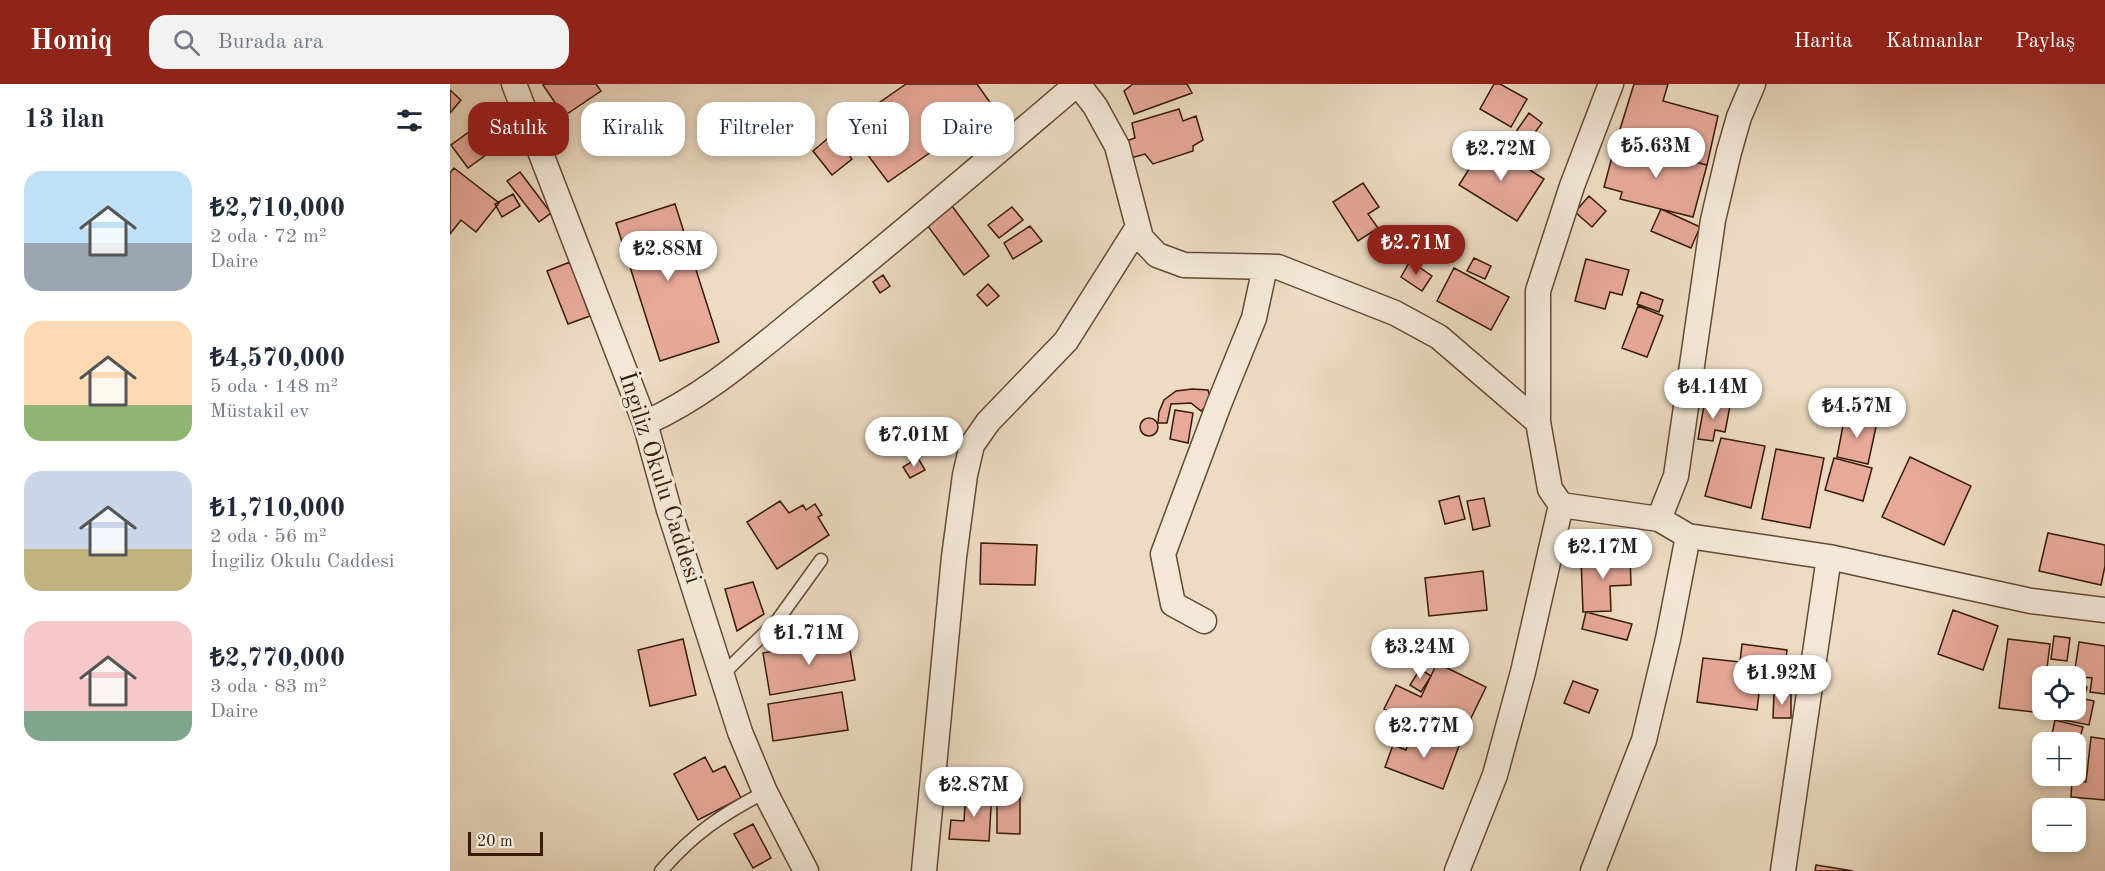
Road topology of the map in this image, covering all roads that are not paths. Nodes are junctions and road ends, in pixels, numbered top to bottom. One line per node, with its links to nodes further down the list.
1 (514, 84): 8 (street, İngiliz Okulu Caddesi)
2 (1078, 84): 5 (street); 8 (street)
3 (1611, 84): 7 (street)
4 (1753, 84): 10 (street)
5 (1138, 227): 6 (street); 20 (street)
6 (1265, 267): 7 (street); 15 (street)
7 (1538, 422): 9 (street)
8 (645, 423): 16 (street, İngiliz Okulu Caddesi)
9 (1561, 505): 10 (street); 21 (street)
10 (1659, 519): 11 (street)
11 (1688, 536): 12 (street); 22 (street)
12 (1829, 557): 14 (street); 23 (street)
13 (820, 560): 16 (lane)
14 (2105, 610)
15 (1204, 621)
16 (723, 675): 17 (street, İngiliz Okulu Caddesi)
17 (765, 792): 18 (lane); 19 (street, İngiliz Okulu Caddesi)
18 (661, 871)
19 (806, 871)
20 (924, 871)
21 (1457, 871)
22 (1593, 871)
23 (1783, 871)

